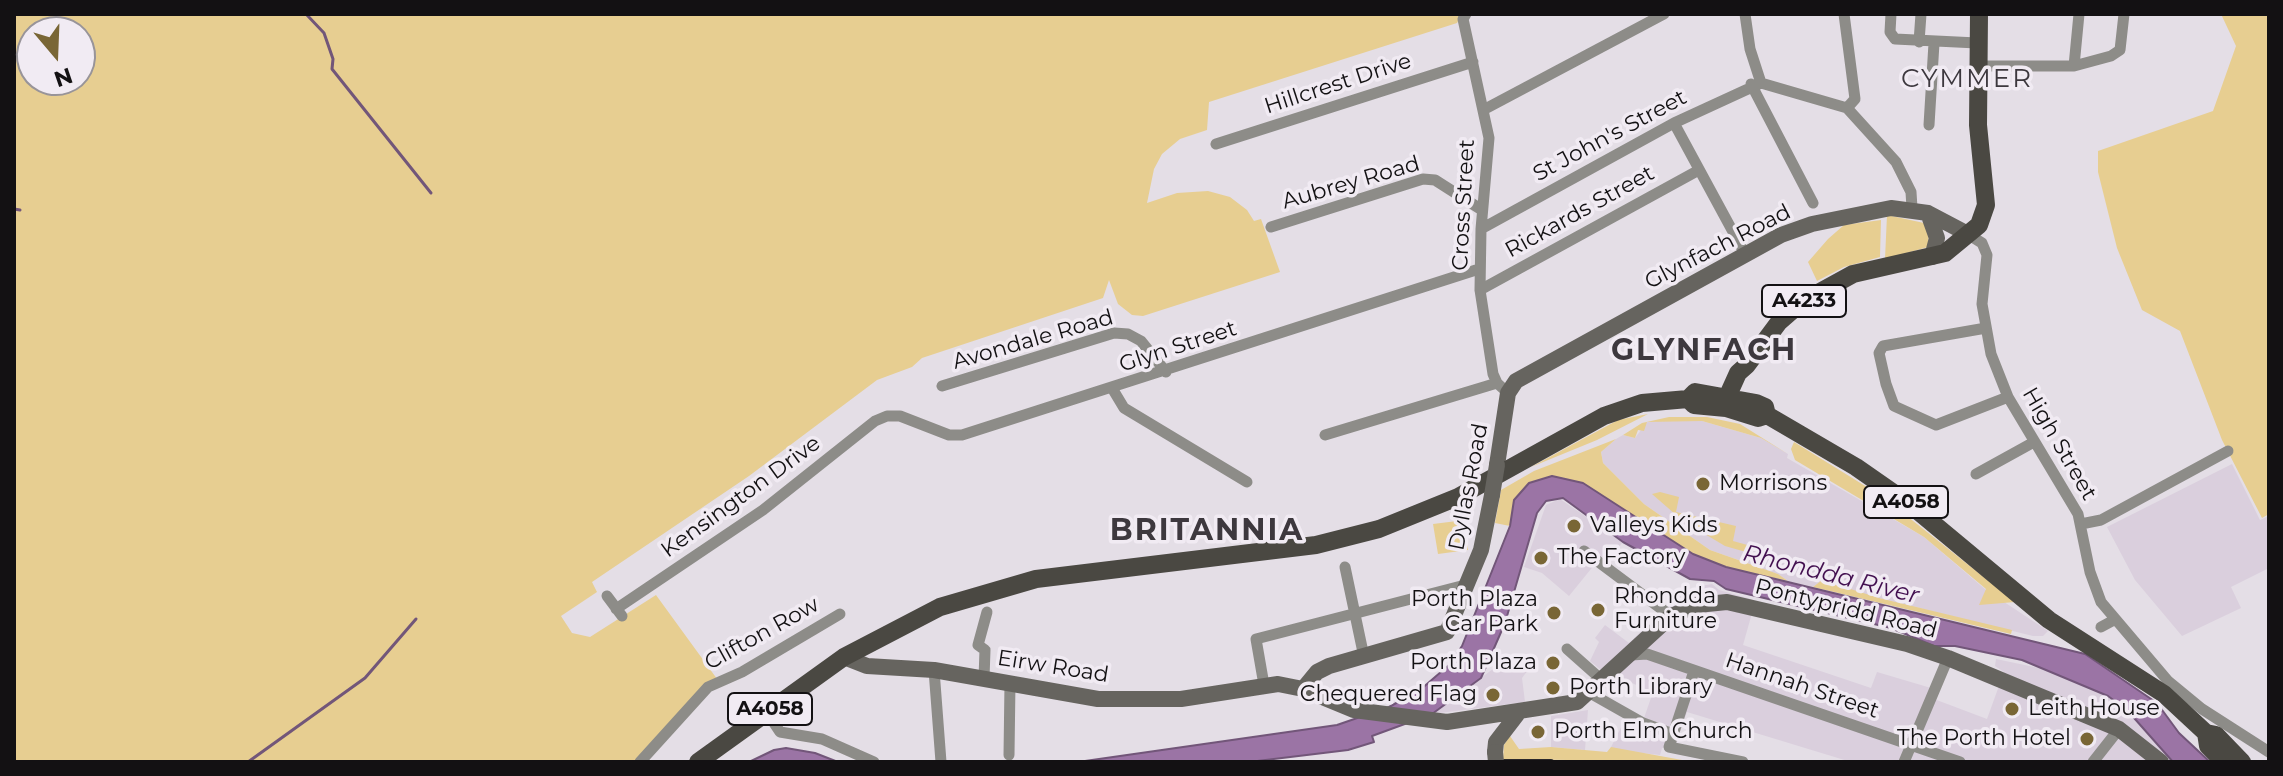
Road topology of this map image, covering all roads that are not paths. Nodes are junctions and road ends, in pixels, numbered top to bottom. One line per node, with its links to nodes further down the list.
1 (1466, 14): 13 (street, Cross Street)
2 (1664, 14): 18 (street)
3 (1745, 14): 16 (street)
4 (1844, 14): 17 (street)
5 (1891, 14): 10 (street)
6 (1921, 14): 10 (street)
7 (1979, 14): 12 (main road)
8 (2079, 14): 15 (street)
9 (2124, 14): 15 (street)
10 (1919, 42): 11 (street)
11 (1934, 43): 12 (street); 20 (street)
12 (1977, 43): 14 (main road)
13 (1473, 62): 18 (street, Cross Street); 21 (street, Hillcrest Drive)
14 (1976, 66): 15 (street); 28 (main road)
15 (2074, 66)
16 (1756, 83): 17 (street); 19 (street, St John's Street); 23 (street)
17 (1847, 108): 25 (street)
18 (1485, 109): 24 (street, Cross Street)
19 (1674, 123): 22 (street); 27 (street, St John's Street)
20 (1929, 125)
21 (1216, 144)
22 (1699, 170): 29 (street); 32 (street, Rickards Street)
23 (1813, 203)
24 (1482, 210): 26 (street, Aubrey Road); 27 (street, Cross Street)
25 (1920, 211): 28 (main road); 29 (main road, Glynfach Road); 30 (main road)
26 (1271, 227)
27 (1481, 229): 31 (street, Cross Street)
28 (1966, 233): 30 (main road, A4233); 33 (street, High Street)
29 (1745, 254): 38 (main road, Glynfach Road)
30 (1932, 257): 34 (main road, A4233)
31 (1479, 269): 32 (street, Cross Street); 35 (street, Glyn Street)
32 (1480, 290): 38 (street, Cross Street)
33 (1986, 328): 39 (street, High Street); 39 (street)
34 (1748, 370): 40 (main road, A4233); 41 (main road)
35 (1166, 372): 36 (street, Avondale Road); 37 (street, Glyn Street)
36 (942, 386)
37 (1112, 388): 42 (street, Glyn Street); 47 (street)
38 (1502, 388): 43 (street); 51 (main road, Dyllas Road, bridge)
39 (2008, 397): 44 (street, High Street)
40 (1728, 402): 41 (main road, A4058); 61 (main road, A4058)
41 (1764, 410): 81 (main road, A4058)
42 (887, 416): 52 (street, Kensington Drive)
43 (1325, 435)
44 (2034, 442): 46 (street); 48 (street, High Street)
45 (2228, 451): 48 (street)
46 (1976, 474)
47 (1247, 482)
48 (2081, 524): 57 (street, High Street)
49 (1584, 551): 56 (street)
50 (1345, 567): 55 (street)
51 (1469, 584): 55 (street); 62 (main road, Dyllas Road)
52 (607, 596)
53 (987, 612): 66 (street)
54 (840, 614): 82 (street, Clifton Row)
55 (1354, 614): 62 (street); 69 (street)
56 (1671, 616): 60 (main road, Pontypridd Road); 63 (main road, Pontypridd Road)
57 (2114, 620): 58 (street); 79 (street, High Street)
58 (2101, 627)
59 (1567, 649): 67 (street)
60 (1630, 655): 65 (street, Hannah Street); 67 (main road, Pontypridd Road)
61 (844, 657): 64 (main road, Eirw Road); 72 (main road, A4058)
62 (1364, 657): 70 (main road)
63 (1948, 658): 75 (main road, Pontypridd Road); 77 (street)
64 (934, 670): 66 (main road, Eirw Road); 85 (street)
65 (1694, 671): 76 (street); 77 (street, Hannah Street)
66 (984, 678): 68 (main road, Eirw Road)
67 (1603, 681): 71 (main road, Pontypridd Road)
68 (1010, 683): 69 (main road, Eirw Road); 80 (street)
69 (1264, 685): 70 (main road, Eirw Road)
70 (1303, 689): 74 (main road, Pontypridd Road)
71 (1590, 693): 73 (main road, Pontypridd Road); 76 (street)
72 (766, 711): 83 (main road, A4058); 84 (street)
73 (1519, 712): 74 (main road, Pontypridd Road); 78 (main road)
74 (1471, 720): 78 (main road)
75 (2119, 729): 89 (street); 90 (main road, Pontypridd Road)
76 (1673, 734): 86 (street)
77 (1911, 745): 87 (street); 88 (street, Hannah Street)
78 (1496, 752)
79 (2269, 752)
80 (1009, 755)
81 (2235, 761)
82 (640, 762)
83 (698, 762)
84 (874, 762)
85 (941, 762)
86 (1743, 762)
87 (1904, 762)
88 (1960, 762)
89 (2093, 762)
90 (2161, 762)

